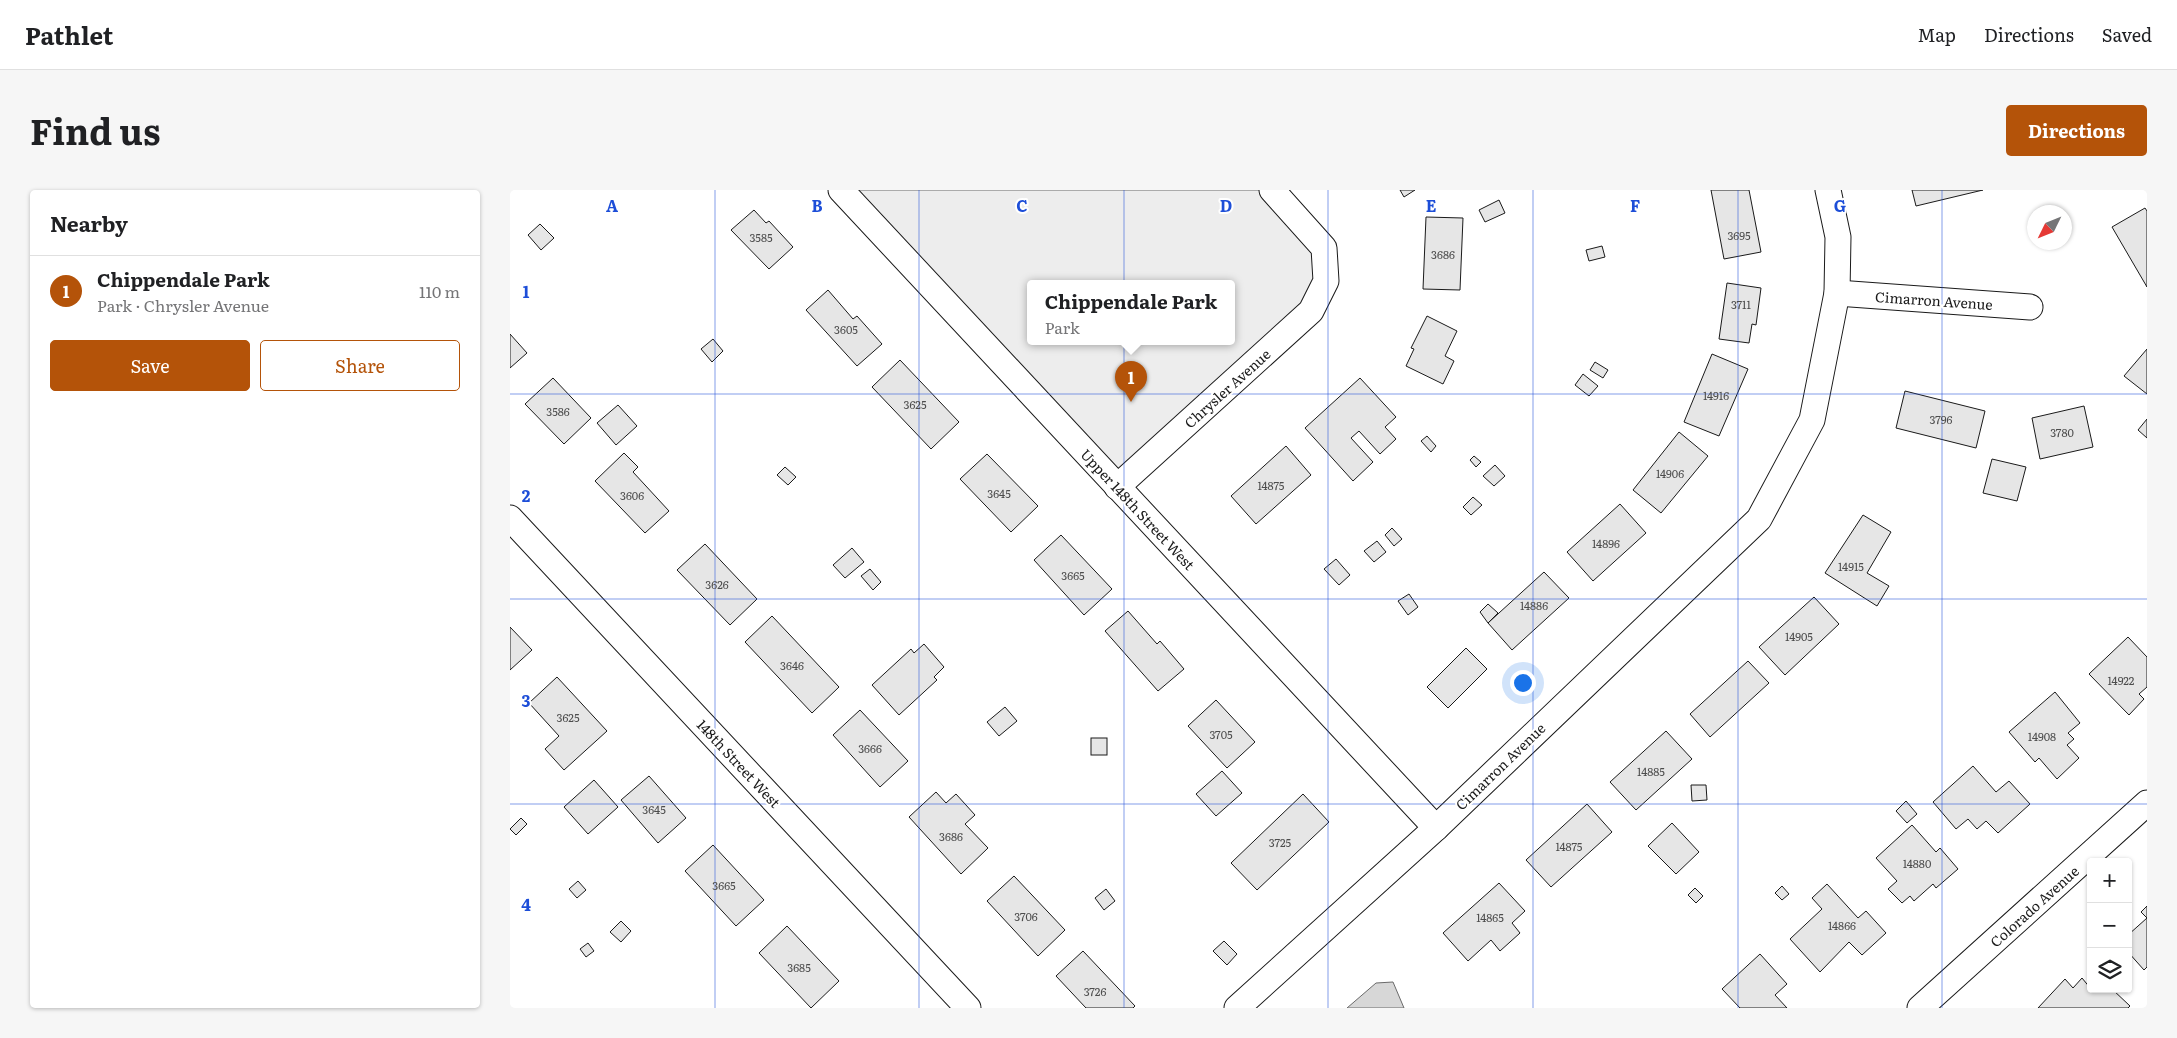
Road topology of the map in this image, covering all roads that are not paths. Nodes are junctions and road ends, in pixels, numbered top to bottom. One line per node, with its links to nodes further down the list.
1 (841, 190): 6 (street, Upper 148th Street West)
2 (1272, 190): 6 (street, Chrysler Avenue)
3 (1828, 190): 4 (street, Cimarron Avenue)
4 (1838, 293): 5 (street, Cimarron Avenue); 9 (street, Cimarron Avenue)
5 (2030, 307)
6 (1117, 487): 9 (street, Upper 148th Street West)
7 (510, 518): 10 (street, 148th Street West)
8 (2147, 803): 12 (street, Colorado Avenue)
9 (1436, 828): 11 (street, Cimarron Avenue)
10 (968, 1008)
11 (1237, 1008)
12 (1920, 1008)

